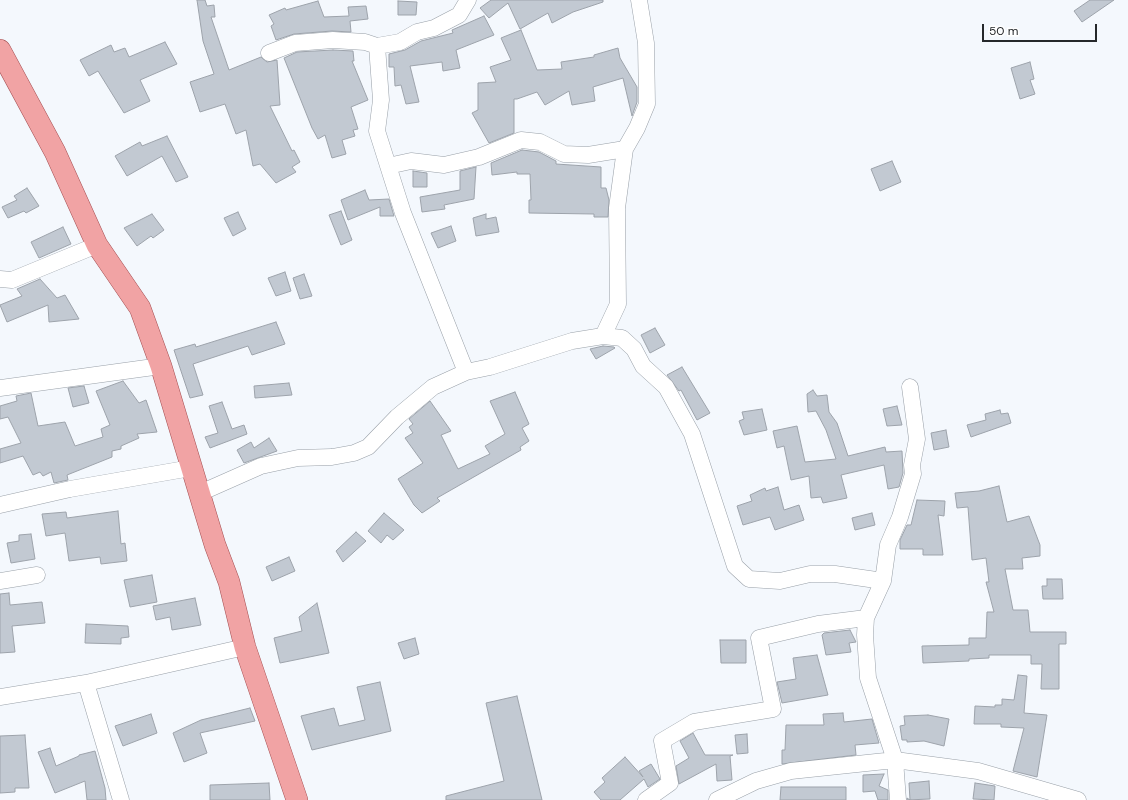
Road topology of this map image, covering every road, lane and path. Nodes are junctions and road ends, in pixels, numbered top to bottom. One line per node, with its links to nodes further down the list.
1 (468, 0): 3 (street)
2 (639, 0): 7 (street)
3 (377, 46): 5 (street); 8 (street)
4 (0, 50): 6 (main road)
5 (269, 53)
6 (5, 70): 9 (main road)
7 (625, 149): 8 (street); 11 (street)
8 (388, 166): 13 (street)
9 (97, 245): 10 (street); 12 (main road)
10 (0, 279)
11 (603, 336): 13 (street); 21 (street)
12 (161, 366): 15 (street); 16 (main road)
13 (466, 372): 17 (street)
14 (910, 387): 21 (street)
15 (0, 388)
16 (191, 468): 17 (main road); 18 (street)
17 (200, 492): 23 (main road)
18 (0, 505)
19 (37, 575): 20 (street)
20 (0, 581)
21 (883, 581): 22 (street)
22 (866, 618): 26 (street); 29 (street)
23 (245, 647): 24 (street); 28 (main road)
24 (86, 683): 25 (street); 27 (street)
25 (0, 697)
26 (895, 760): 30 (street); 31 (street); 32 (street)
27 (122, 800)
28 (297, 800)
29 (646, 800)
30 (717, 800)
31 (898, 800)
32 (1078, 800)

